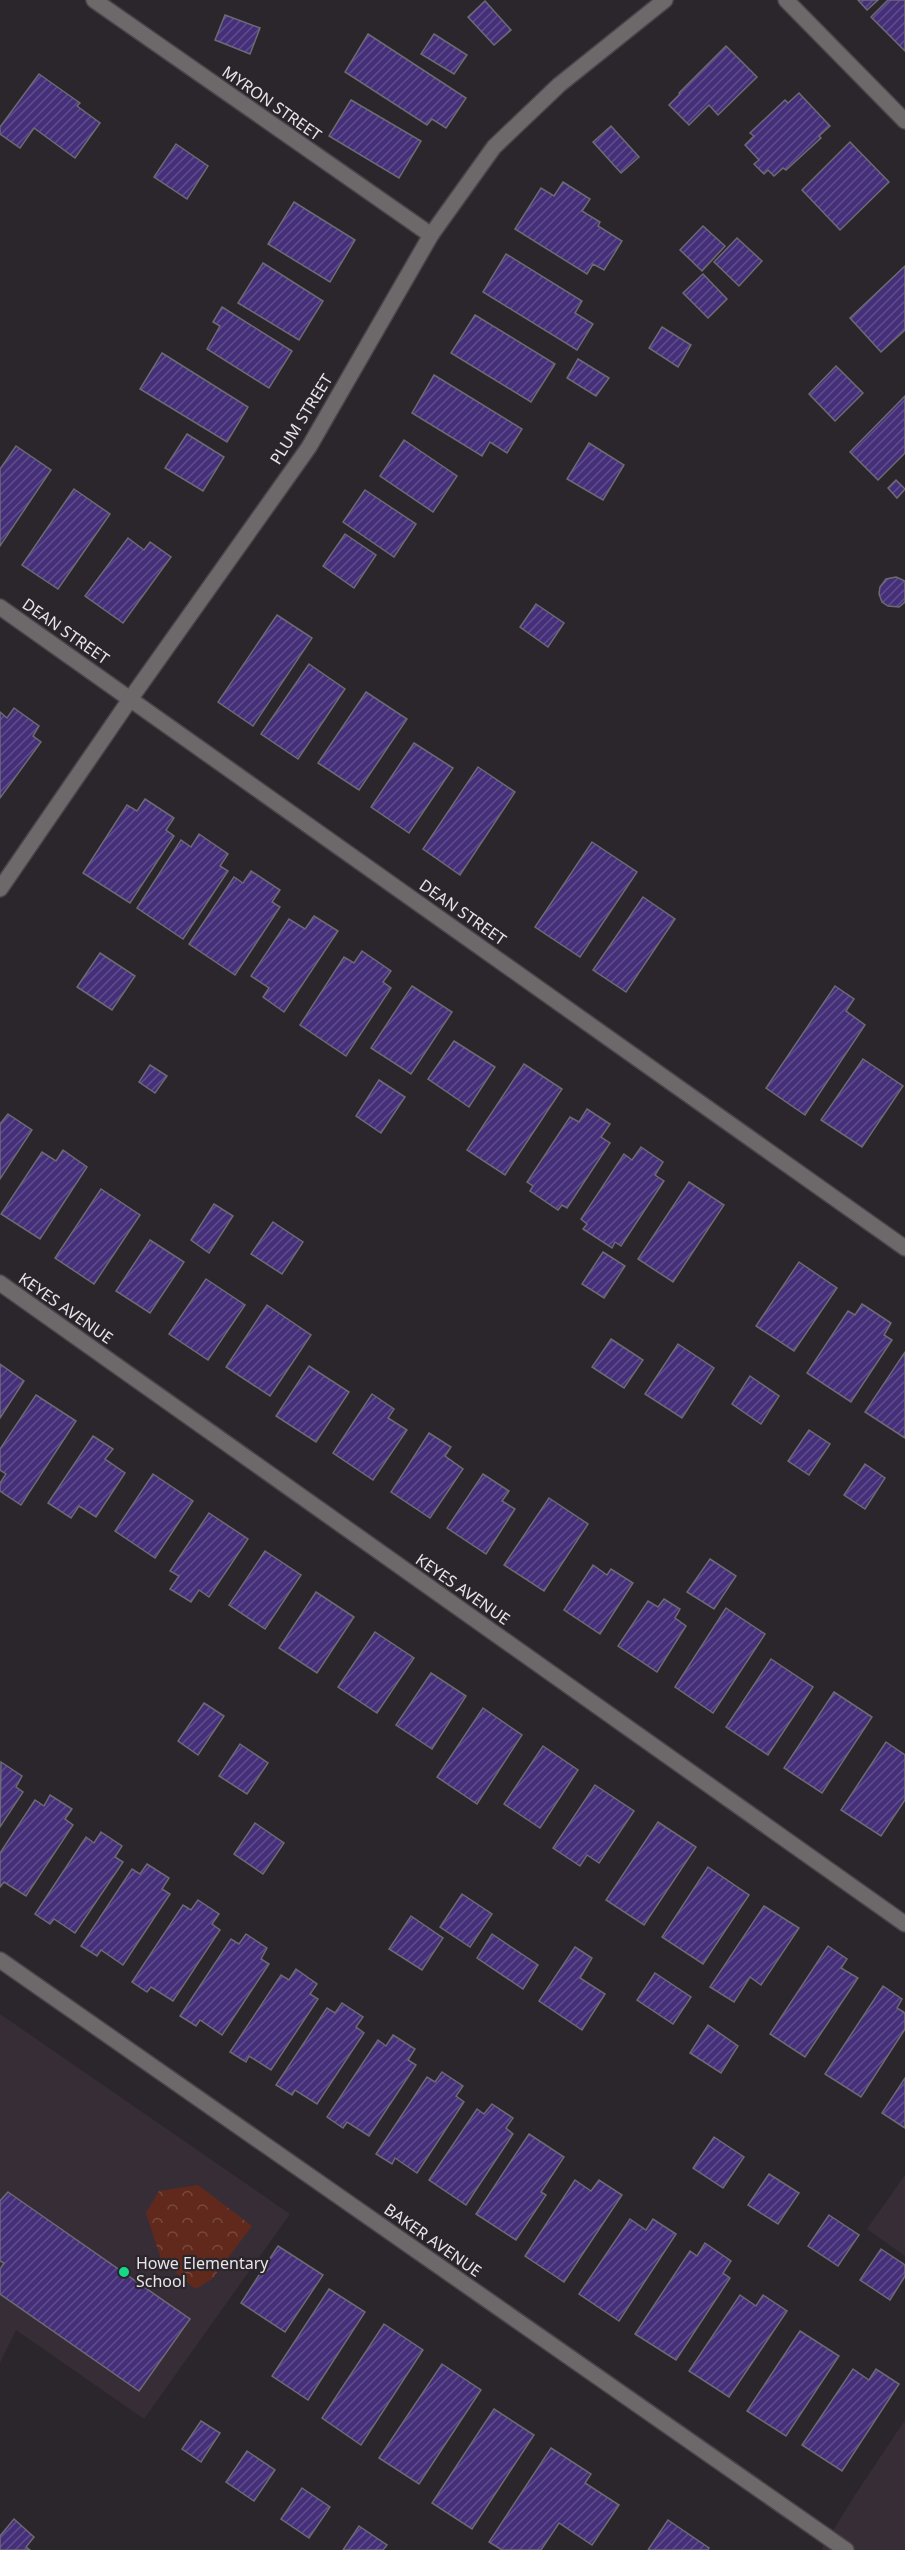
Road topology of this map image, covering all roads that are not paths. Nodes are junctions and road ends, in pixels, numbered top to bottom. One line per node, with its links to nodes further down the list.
1 (94, 0): 5 (street, MYRON STREET)
2 (665, 0): 5 (street, PLUM STREET)
3 (786, 0): 4 (street)
4 (905, 121)
5 (431, 235): 7 (street, PLUM STREET)
6 (0, 607): 7 (street, DEAN STREET)
7 (131, 698): 8 (street, PLUM STREET); 9 (street, DEAN STREET)
8 (0, 889)
9 (905, 1248)
10 (0, 1283): 11 (street, KEYES AVENUE)
11 (905, 1924)
12 (0, 1959): 13 (street, BAKER AVENUE)
13 (846, 2550)

